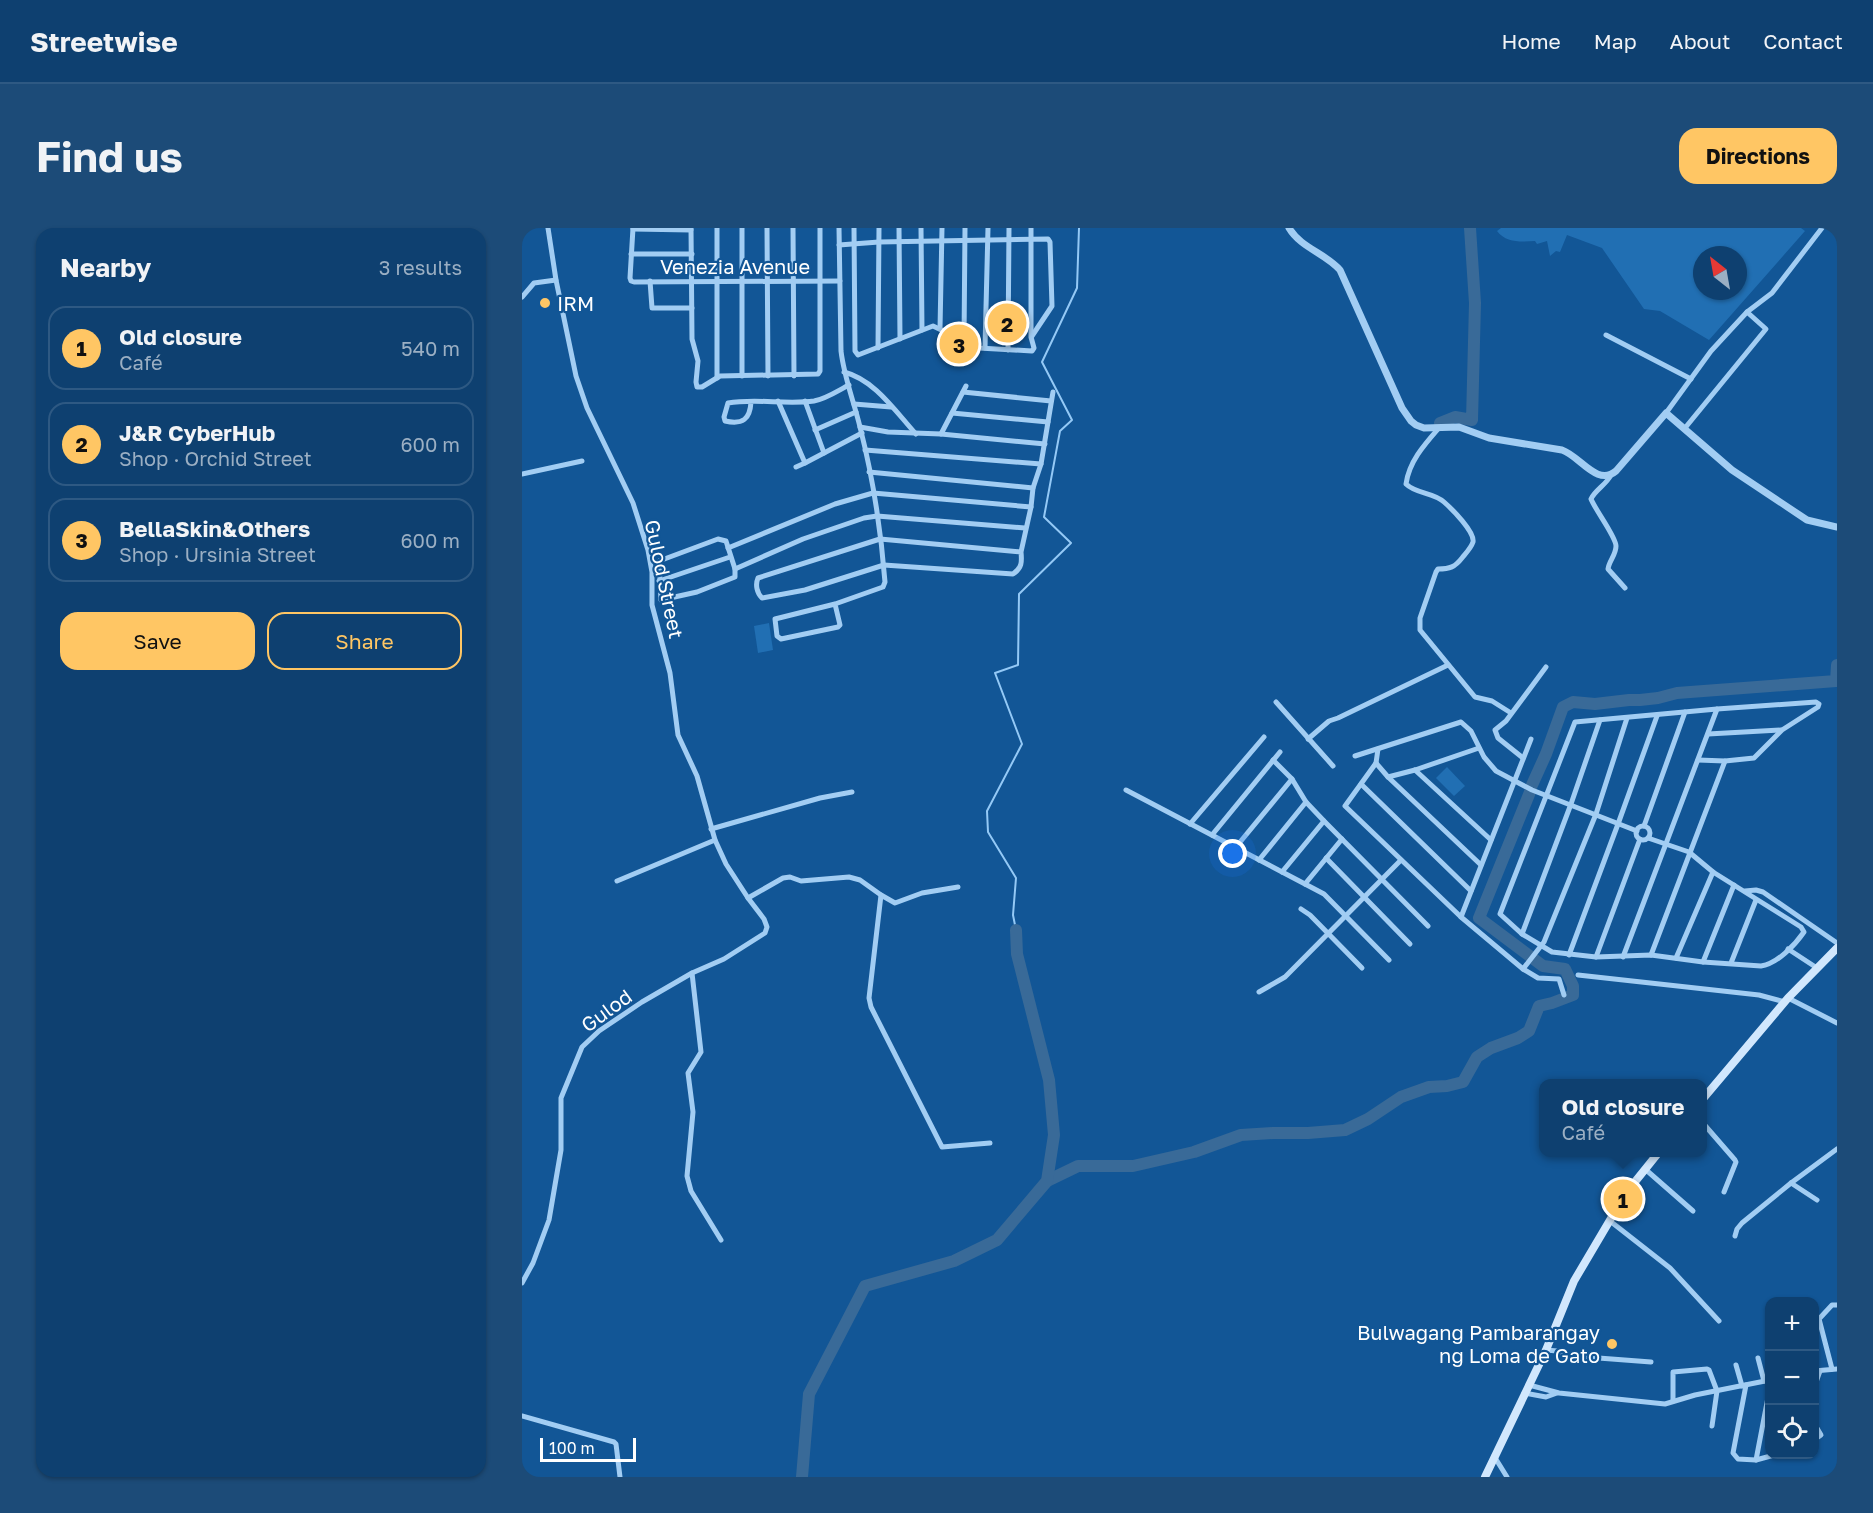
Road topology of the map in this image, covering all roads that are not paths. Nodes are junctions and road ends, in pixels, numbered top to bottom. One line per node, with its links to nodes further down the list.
1 (548, 228): 33 (street, Gulod Street)
2 (633, 228): 19 (street); 31 (street)
3 (717, 228): 38 (street)
4 (742, 228): 39 (street)
5 (767, 228): 35 (street)
6 (793, 228): 40 (street)
7 (820, 228): 41 (street)
8 (839, 228): 30 (street)
9 (854, 228): 29 (street)
10 (879, 228): 27 (street)
11 (899, 228): 28 (street)
12 (921, 228): 25 (street)
13 (942, 228): 26 (street)
14 (965, 228): 22 (street)
15 (988, 228): 23 (street)
16 (1010, 228): 24 (street)
17 (1030, 228): 21 (street)
18 (1289, 228): 73 (street)
19 (691, 229): 32 (street)
20 (1819, 229): 44 (street)
21 (1030, 239): 24 (street); 48 (street); 48 (street)
22 (964, 240): 23 (street); 26 (street); 50 (street)
23 (988, 240): 24 (street); 52 (street)
24 (1010, 240): 53 (street)
25 (921, 241): 26 (street); 28 (street); 46 (street)
26 (942, 241): 45 (street)
27 (879, 242): 28 (street); 29 (street); 51 (street)
28 (900, 242): 49 (street)
29 (854, 244): 30 (street); 51 (street)
30 (839, 245): 36 (street)
31 (631, 254): 32 (street); 34 (street, Venezia Avenue)
32 (692, 254): 37 (street)
33 (556, 280): 42 (street); 142 (street, Gulod Street)
34 (650, 281): 37 (street, Venezia Avenue); 43 (street)
35 (767, 281): 39 (street, Venezia Avenue); 40 (street, Venezia Avenue); 56 (street)
36 (840, 281): 41 (street, Venezia Avenue); 54 (street)
37 (692, 282): 38 (street, Venezia Avenue); 43 (street)
38 (717, 282): 39 (street, Venezia Avenue); 58 (street)
39 (742, 282): 55 (street)
40 (794, 282): 41 (street, Venezia Avenue); 57 (street)
41 (821, 282): 57 (street)
42 (522, 297)
43 (692, 308): 58 (street)
44 (1747, 312): 59 (street); 72 (street)
45 (940, 329): 46 (street); 50 (street)
46 (922, 330): 49 (street)
47 (1605, 335): 59 (street)
48 (1031, 337): 53 (street)
49 (900, 339): 51 (street)
50 (964, 341): 52 (street)
51 (878, 348)
52 (985, 348): 53 (street)
53 (1008, 350)
54 (844, 372): 60 (street); 67 (street)
55 (742, 376): 56 (street); 58 (street)
56 (768, 376): 57 (street)
57 (794, 376)
58 (717, 378)
59 (1691, 379): 70 (street)
60 (849, 385): 63 (street); 66 (street)
61 (1053, 392): 64 (street)
62 (778, 401): 63 (street); 65 (street); 82 (street)
63 (806, 401): 74 (street)
64 (1051, 401): 69 (street); 71 (street)
65 (751, 402): 65 (street)
66 (854, 404): 67 (street); 68 (street)
67 (891, 407): 76 (street)
68 (856, 412): 74 (street); 75 (street)
69 (952, 413): 71 (street); 77 (street)
70 (1666, 413): 72 (street); 87 (street)
71 (1048, 422): 78 (street)
72 (1685, 428): 92 (street)
73 (1438, 429): 87 (street); 103 (street)
74 (815, 430): 80 (street)
75 (861, 430): 76 (street); 79 (street); 80 (street)
76 (916, 434): 77 (street)
77 (941, 434): 78 (street)
78 (1045, 444): 83 (street)
79 (865, 450): 83 (street); 85 (street)
80 (824, 453): 82 (street)
81 (582, 461): 86 (street)
82 (805, 463): 84 (street)
83 (1041, 464): 88 (street)
84 (796, 468)
85 (869, 472): 88 (street); 89 (street)
86 (522, 474)
87 (1611, 476): 101 (street)
88 (1033, 488): 90 (street)
89 (873, 493): 90 (street); 91 (street); 95 (street)
90 (1031, 507): 93 (street)
91 (877, 516): 93 (street); 94 (street); 99 (street)
92 (1837, 527)
93 (1025, 528): 96 (street)
94 (880, 539): 96 (street); 98 (street); 98 (street)
95 (728, 548): 97 (street); 100 (street)
96 (1022, 552): 98 (street)
97 (730, 557): 99 (street); 100 (street)
98 (884, 565): 102 (street)
99 (735, 569): 100 (street)
100 (659, 581)
101 (1625, 588)
102 (835, 604): 102 (street)
103 (1448, 665): 108 (street); 115 (street)
104 (1546, 668): 108 (street)
105 (1276, 702): 115 (street)
106 (1717, 709): 107 (street); 112 (street); 113 (street)
107 (1685, 712): 109 (street); 141 (street)
108 (1511, 713): 121 (street)
109 (1657, 716): 110 (street); 140 (street)
110 (1627, 718): 111 (street); 137 (street)
111 (1600, 720): 134 (street); 136 (street)
112 (1782, 730): 113 (street); 124 (street)
113 (1708, 734): 123 (street)
114 (1264, 737): 139 (street)
115 (1308, 739): 126 (street)
116 (1531, 739): 121 (street)
117 (1479, 748): 118 (street); 127 (street); 130 (street)
118 (1378, 749): 120 (street); 125 (street)
119 (1280, 752): 122 (street)
120 (1355, 756)
121 (1523, 758): 130 (street)
122 (1274, 760): 129 (street); 144 (street)
123 (1698, 760): 124 (street); 150 (street)
124 (1725, 761): 152 (street)
125 (1376, 763): 128 (street); 131 (street)
126 (1333, 766)
127 (1415, 770): 128 (street); 149 (street)
128 (1388, 777): 156 (street)
129 (1292, 779): 135 (street); 151 (street)
130 (1514, 780): 134 (street); 149 (street)
131 (1361, 784): 155 (street); 164 (street)
132 (1126, 790): 139 (street)
133 (852, 792): 142 (street)
134 (1546, 795): 136 (street); 175 (street)
135 (1306, 802): 138 (street); 154 (street)
136 (1571, 804): 137 (street); 175 (street)
137 (1596, 814): 140 (street); 178 (street)
138 (1324, 821): 146 (street); 157 (street)
139 (1190, 824): 144 (street)
140 (1618, 824): 143 (street); 181 (street)
141 (1644, 826): 143 (street); 145 (street)
142 (711, 829): 148 (street, Gulod Street)
143 (1637, 831): 147 (street)
144 (1212, 835): 151 (street)
145 (1648, 837): 147 (street); 150 (street)
146 (1342, 839): 153 (street); 159 (street)
147 (1640, 839): 183 (street)
148 (715, 840): 160 (street); 167 (street, Gulod Street)
149 (1491, 840): 156 (street)
150 (1665, 843): 152 (street); 184 (street)
151 (1236, 848): 154 (street)
152 (1689, 852): 158 (street); 182 (street)
153 (1326, 858): 161 (street); 168 (street)
154 (1259, 860): 157 (street)
155 (1401, 860): 159 (street); 172 (street)
156 (1481, 865): 164 (street)
157 (1282, 872): 161 (street)
158 (1713, 872): 162 (street); 185 (street)
159 (1382, 879): 168 (street); 173 (street)
160 (617, 881)
161 (1305, 884): 171 (street)
162 (1734, 885): 165 (street); 187 (street)
163 (958, 887): 166 (street)
164 (1471, 891): 172 (street)
165 (1745, 891): 169 (street); 176 (street)
166 (881, 895): 167 (street); 200 (street)
167 (748, 898): 192 (street, Gulod)
168 (1364, 898): 171 (street); 177 (street)
169 (1756, 900): 180 (street); 188 (street)
170 (1301, 909): 174 (street)
171 (1346, 916): 174 (street); 186 (street)
172 (1461, 917): 191 (street)
173 (1428, 926)
174 (1328, 934): 189 (street); 194 (street)
175 (1522, 934): 178 (street)
176 (1837, 943)
177 (1410, 944)
178 (1541, 947): 181 (street); 191 (street)
179 (1837, 948): 190 (main road)
180 (1788, 950): 188 (street); 190 (street)
181 (1569, 955): 183 (street)
182 (1651, 955): 184 (street); 185 (street)
183 (1596, 957): 184 (street)
184 (1623, 957)
185 (1676, 958): 187 (street)
186 (1389, 960)
187 (1703, 962): 188 (street)
188 (1731, 963)
189 (1362, 968)
190 (1817, 968): 196 (main road)
191 (1523, 969): 195 (street)
192 (692, 973): 210 (street); 211 (street, Gulod)
193 (1578, 975): 196 (street)
194 (1259, 993)
195 (1564, 995)
196 (1786, 1000): 197 (street); 198 (main road)
197 (1837, 1023)
198 (1707, 1094)
199 (1707, 1128): 205 (street)
200 (990, 1143)
201 (1837, 1149): 204 (street)
202 (1655, 1157): 203 (main road)
203 (1645, 1169): 207 (street); 208 (main road)
204 (1791, 1183): 206 (street); 209 (street)
205 (1724, 1192)
206 (1817, 1200)
207 (1693, 1211)
208 (1610, 1221): 213 (street); 214 (main road)
209 (1735, 1236)
210 (721, 1240)
211 (522, 1283)
212 (1837, 1305): 218 (street)
213 (1719, 1321)
214 (1546, 1350): 216 (street); 222 (main road)
215 (1758, 1358): 220 (street)
216 (1651, 1362)
217 (1736, 1365): 223 (street)
218 (1835, 1369): 219 (street)
219 (1819, 1371)
220 (1765, 1375)
221 (1765, 1381): 223 (street)
222 (1528, 1384): 225 (main road); 226 (street)
223 (1744, 1386): 224 (street); 233 (street)
224 (1717, 1391): 227 (street); 227 (street); 230 (street)
225 (1524, 1393): 226 (street); 231 (main road)
226 (1559, 1393): 227 (street)
227 (1673, 1401)
228 (1767, 1405): 233 (street)
229 (522, 1416): 234 (street)
230 (1712, 1426)
231 (1494, 1456): 235 (main road); 236 (street)
232 (1765, 1458): 233 (street)
233 (1756, 1460)
234 (620, 1477)
235 (1485, 1477)
236 (1507, 1477)

